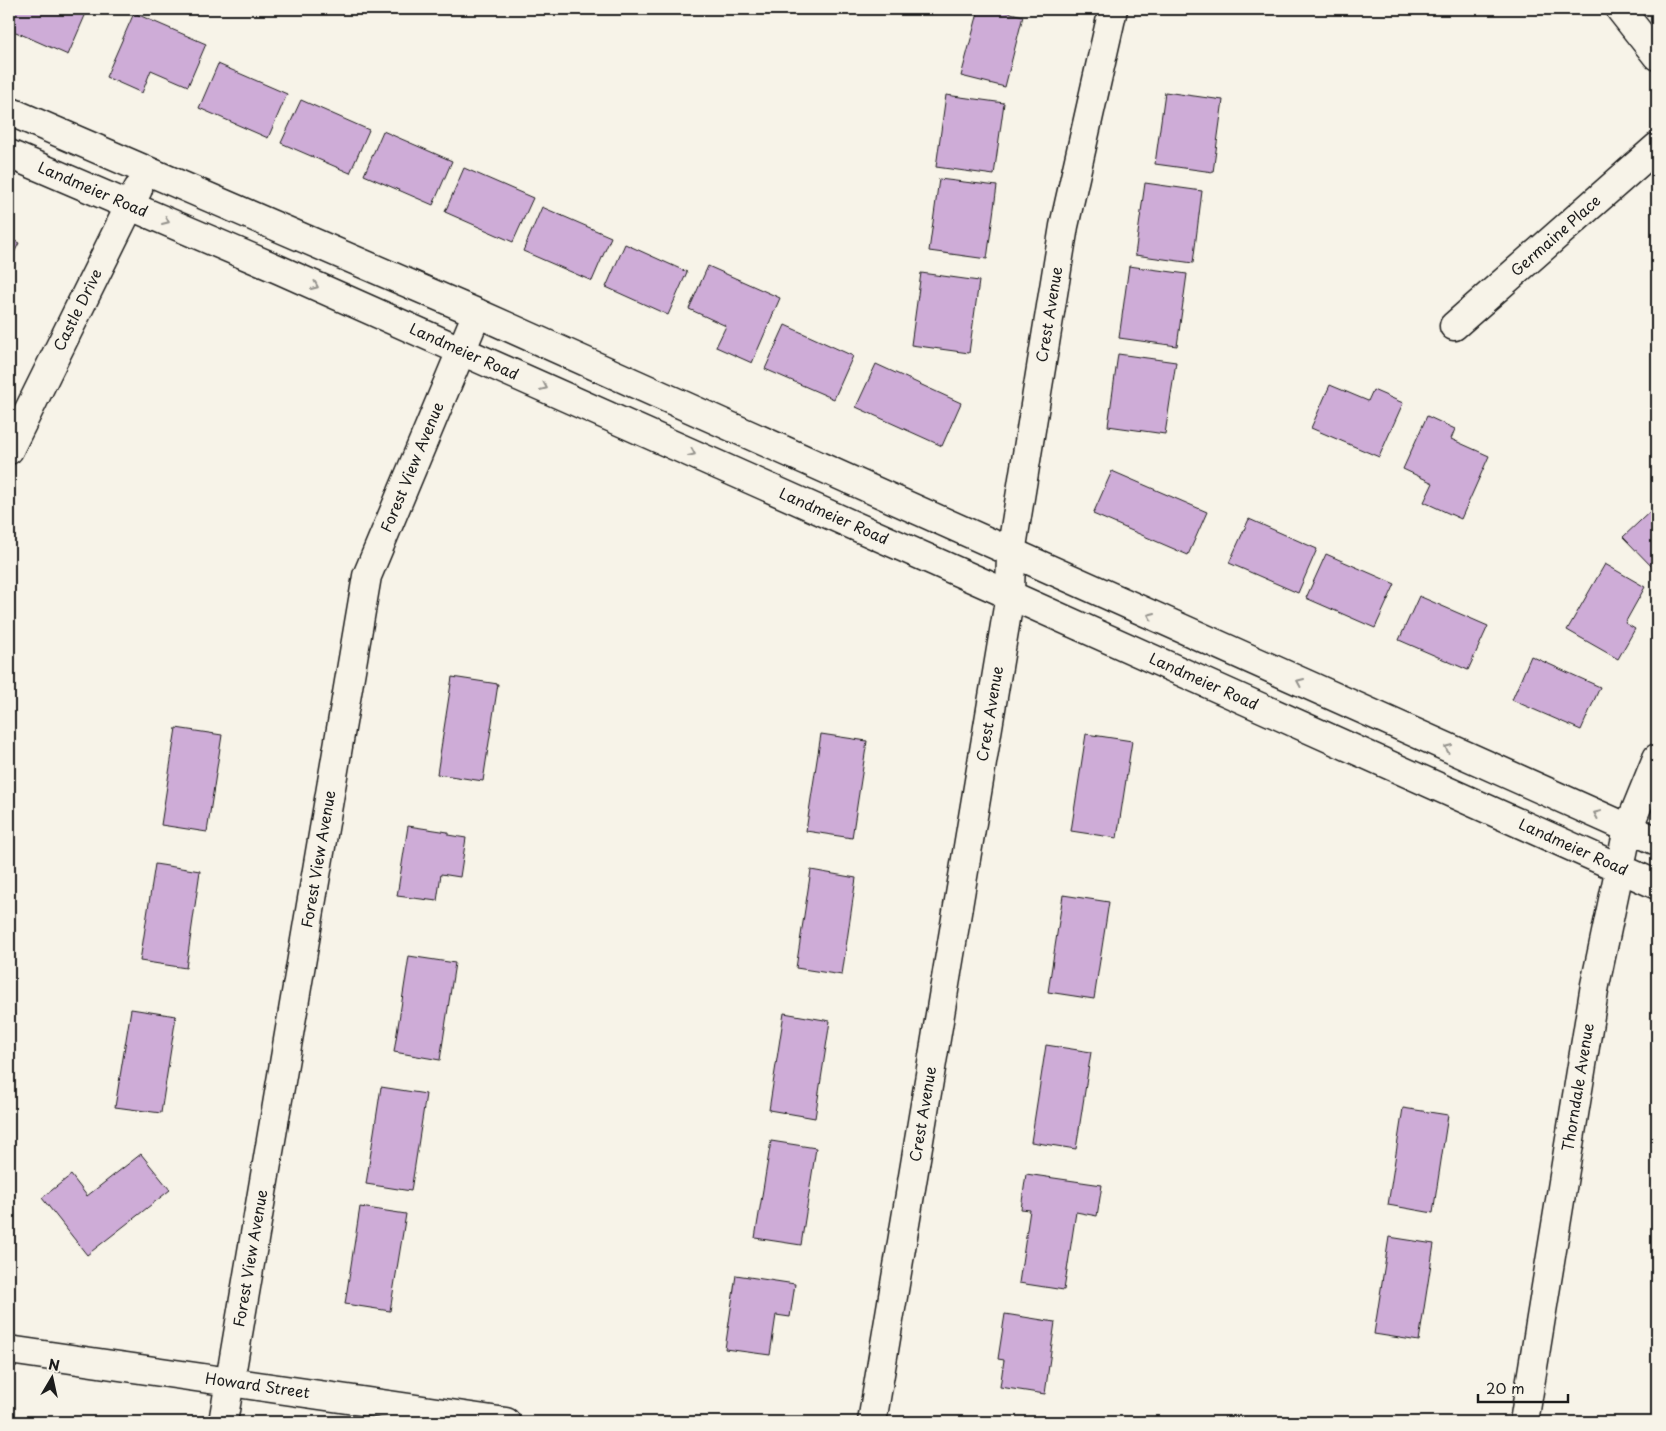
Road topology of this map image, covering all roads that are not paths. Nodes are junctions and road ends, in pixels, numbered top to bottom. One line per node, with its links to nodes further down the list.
1 (1113, 9): 13 (street, Crest Avenue)
2 (1620, 9): 3 (street)
3 (1657, 56)
4 (9, 111): 7 (street)
5 (1657, 147): 10 (street, Germaine Place)
6 (9, 154): 8 (street, Landmeier Road)
7 (146, 170): 8 (street, Castle Drive); 9 (street)
8 (130, 205): 11 (street, Landmeier Road, one-way to 11); 12 (street, Castle Drive)
9 (477, 313): 11 (street, Forest View Avenue); 13 (street)
10 (1454, 326)
11 (462, 351): 14 (street, Landmeier Road, one-way to 14); 21 (street, Forest View Avenue)
12 (9, 450)
13 (1010, 553): 14 (street, Crest Avenue); 16 (street, one-way to 13)
14 (1010, 595): 18 (street, Landmeier Road); 24 (street, Crest Avenue)
15 (1657, 758): 16 (street, Thorndale Avenue)
16 (1628, 828): 17 (street); 18 (street, Thorndale Avenue)
17 (1657, 841)
18 (1620, 868): 19 (street, Landmeier Road); 25 (street, Thorndale Avenue)
19 (1657, 885)
20 (9, 1350): 21 (street, Howard Street)
21 (229, 1382): 22 (street, Forest View Avenue); 23 (street, Howard Street)
22 (223, 1422)
23 (506, 1422)
24 (872, 1422)
25 (1524, 1422)

